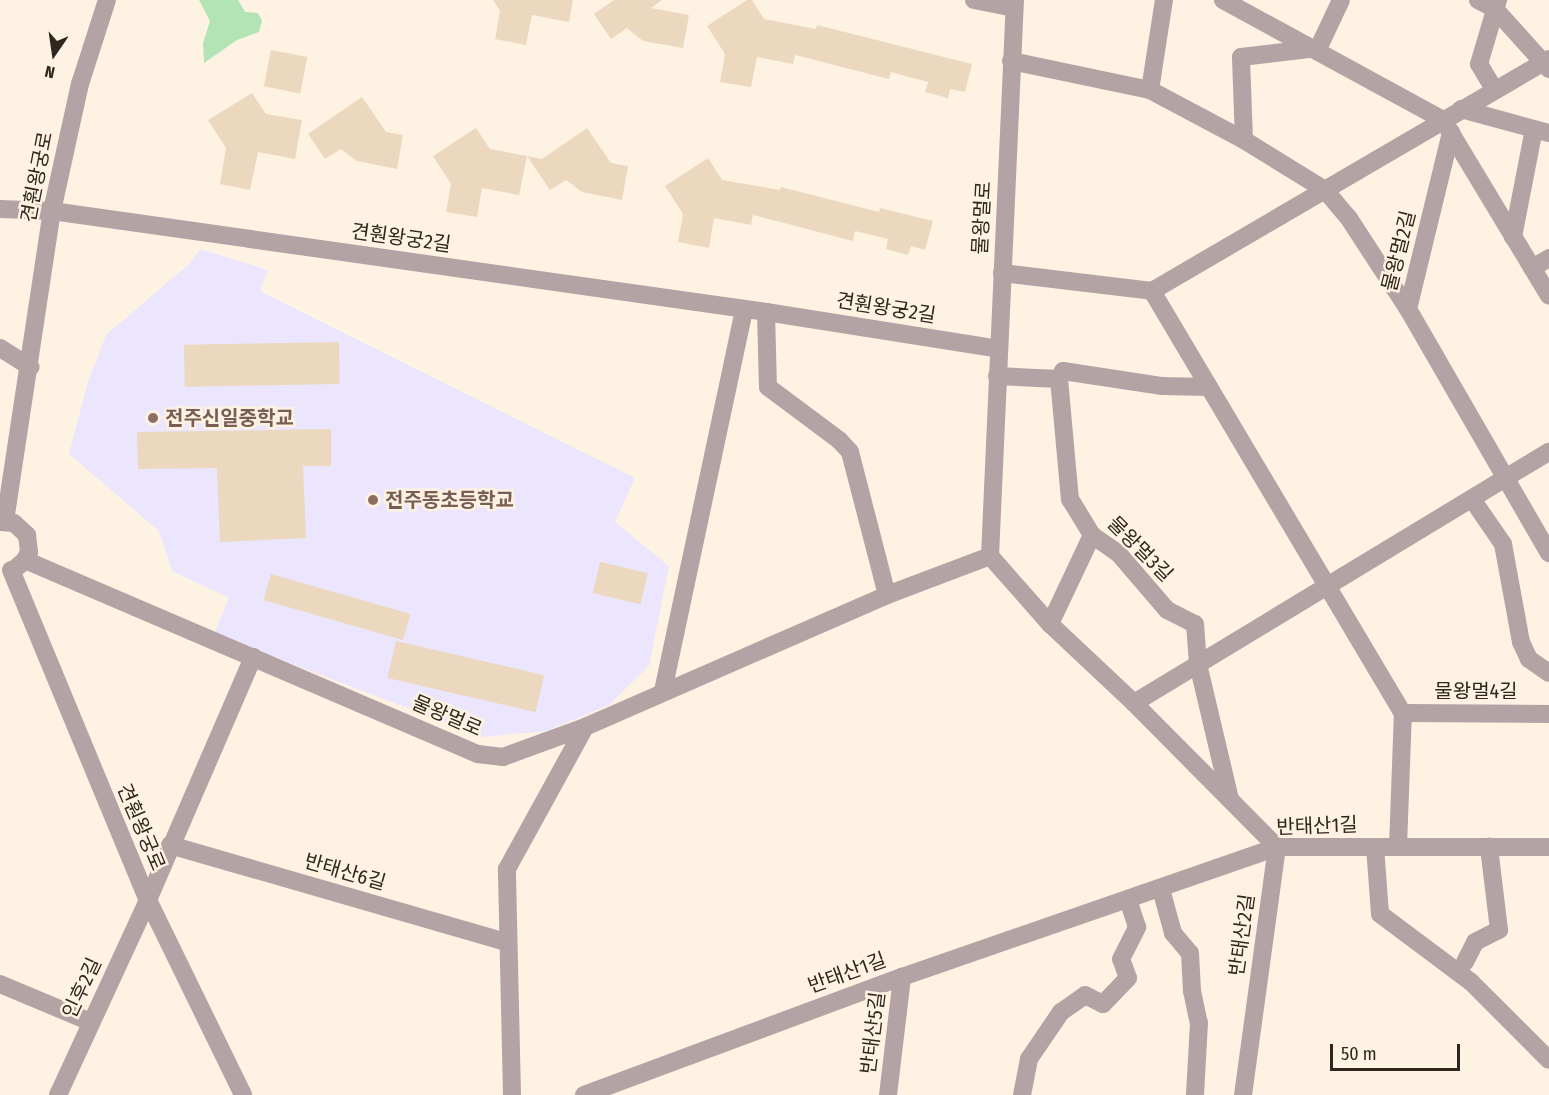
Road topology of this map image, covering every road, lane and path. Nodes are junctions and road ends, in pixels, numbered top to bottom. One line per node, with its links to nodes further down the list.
1 (107, 0): 20 (street, 견훤왕궁로)
2 (974, 0): 7 (street)
3 (1164, 0): 13 (street)
4 (1223, 0): 9 (street)
5 (1341, 0): 9 (street)
6 (1478, 0): 8 (street)
7 (1014, 4): 10 (street, 물왕멀로)
8 (1496, 4): 11 (street); 12 (street)
9 (1313, 50): 15 (street); 17 (street)
10 (1011, 61): 13 (street); 24 (street, 물왕멀로)
11 (1548, 63): 12 (street)
12 (1494, 89): 14 (street)
13 (1150, 90): 17 (street, 물왕멀2길)
14 (1461, 110): 15 (street); 16 (street)
15 (1447, 126): 18 (street); 21 (street); 28 (street, 물왕멀2길)
16 (1541, 131): 21 (street)
17 (1244, 141): 18 (street, 물왕멀2길)
18 (1325, 190): 25 (street); 28 (street, 물왕멀2길)
19 (0, 209): 20 (street, 견훤왕궁2길)
20 (52, 211): 27 (street, 견훤왕궁2길); 32 (street, 견훤왕궁로)
21 (1513, 237): 23 (street)
22 (1549, 258): 23 (street)
23 (1529, 263): 26 (street)
24 (1002, 273): 25 (street); 31 (street, 물왕멀로)
25 (1152, 291): 35 (street)
26 (1549, 296)
27 (744, 309): 29 (street, 견훤왕궁2길); 51 (street)
28 (1408, 309): 37 (street)
29 (766, 312): 31 (street, 견훤왕궁2길); 46 (street)
30 (0, 348): 32 (street)
31 (999, 349): 33 (street, 물왕멀로)
32 (30, 367): 38 (street, 견훤왕궁로)
33 (997, 376): 34 (street); 43 (street, 물왕멀로)
34 (1059, 379): 35 (street); 41 (street, 물왕멀3길)
35 (1209, 387): 45 (street)
36 (1549, 452): 37 (street)
37 (1506, 478): 39 (street); 42 (street)
38 (5, 495): 40 (street, 견훤왕궁로)
39 (1472, 499): 45 (street); 50 (street)
40 (2, 522): 44 (street)
41 (1092, 535): 47 (street); 49 (street, 물왕멀3길)
42 (1549, 553)
43 (990, 556): 46 (street, 물왕멀로); 47 (street)
44 (12, 567): 48 (street, 물왕멀로); 65 (street, 견훤왕궁로)
45 (1329, 585): 49 (street); 53 (street)
46 (887, 595): 51 (street, 물왕멀로)
47 (1050, 624): 52 (street)
48 (253, 657): 55 (street, 물왕멀로); 57 (street, 인후2길)
49 (1198, 664): 52 (street); 56 (street, 물왕멀3길)
50 (1549, 673)
51 (663, 691): 55 (street, 물왕멀로)
52 (1134, 703): 56 (street)
53 (1403, 713): 54 (street, 물왕멀4길); 60 (street)
54 (1549, 714)
55 (585, 727): 66 (street)
56 (1230, 801): 58 (street)
57 (170, 845): 65 (street, 인후2길); 66 (street, 반태산6길)
58 (1277, 847): 59 (street, 반태산1길); 63 (street, 반태산1길); 79 (street, 반태산2길)
59 (1374, 847): 60 (street, 반태산1길); 71 (street, 반태산1길)
60 (1398, 847): 61 (street, 반태산1길)
61 (1489, 847): 62 (street, 반태산1길); 67 (street)
62 (1549, 847)
63 (1161, 889): 64 (street, 반태산1길); 78 (street)
64 (1128, 899): 68 (street, 반태산1길); 77 (street)
65 (148, 900): 70 (street, 인후2길); 73 (street, 견훤왕궁로)
66 (507, 942): 74 (street)
67 (1466, 962)
68 (902, 977): 75 (street, 반태산1길); 76 (street, 반태산5길)
69 (0, 984): 70 (street)
70 (91, 1022): 72 (street, 인후2길)
71 (1549, 1060)
72 (58, 1095)
73 (243, 1095)
74 (512, 1095)
75 (584, 1095)
76 (888, 1095)
77 (1022, 1095)
78 (1195, 1095)
79 (1243, 1095)

